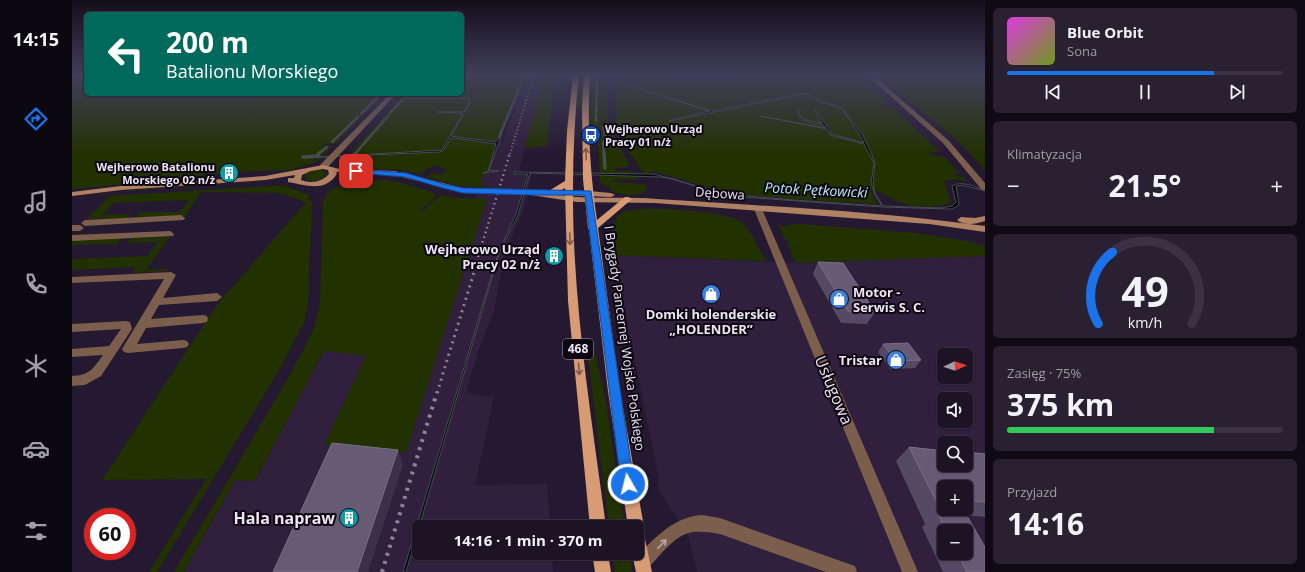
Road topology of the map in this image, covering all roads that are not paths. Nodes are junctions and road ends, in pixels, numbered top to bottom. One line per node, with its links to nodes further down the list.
1 (386, 102): 5 (street)
2 (573, 102): 11 (main road, 468)
3 (586, 102): 17 (main road, I Brygady Pancernej Wojska Polskiego / 468, one-way to 3)
4 (901, 102): 12 (street)
5 (327, 168): 6 (main road); 7 (main road); 10 (main road)
6 (305, 170): 8 (main road); 9 (main road)
7 (372, 172): 10 (main road); 14 (main road)
8 (265, 178): 9 (main road); 15 (main road)
9 (297, 180): 10 (main road)
10 (326, 181)
11 (569, 182): 13 (main road); 16 (main road, 468)
12 (985, 188)
13 (551, 192): 14 (main road); 16 (main road)
14 (531, 193): 16 (main road)
15 (72, 194)
16 (569, 196): 17 (main road); 38 (main road, 468, one-way to 38)
17 (589, 196): 18 (main road, Dębowa); 24 (main road, I Brygady Pancernej Wojska Polskiego / 468)
18 (628, 199): 19 (main road, Dębowa); 24 (main road)
19 (758, 209): 22 (main road, Dębowa); 44 (street, Usługowa)
20 (181, 218): 23 (street)
21 (985, 219): 22 (main road, Dębowa)
22 (929, 221): 25 (main road, Dębowa)
23 (81, 224): 27 (street)
24 (592, 228): 39 (main road, I Brygady Pancernej Wojska Polskiego / 468)
25 (985, 229)
26 (170, 234): 27 (street)
27 (72, 237)
28 (72, 280): 30 (street)
29 (217, 297): 30 (street)
30 (155, 302): 32 (street)
31 (203, 319): 32 (street)
32 (142, 324): 34 (street)
33 (72, 328): 35 (street)
34 (183, 344)
35 (112, 350): 36 (street); 37 (street)
36 (72, 353)
37 (72, 381)
38 (597, 520)
39 (635, 520)
40 (601, 560): 42 (main road)
41 (643, 568): 43 (street, one-way to 43)
42 (603, 572)
43 (849, 572)
44 (910, 572)

